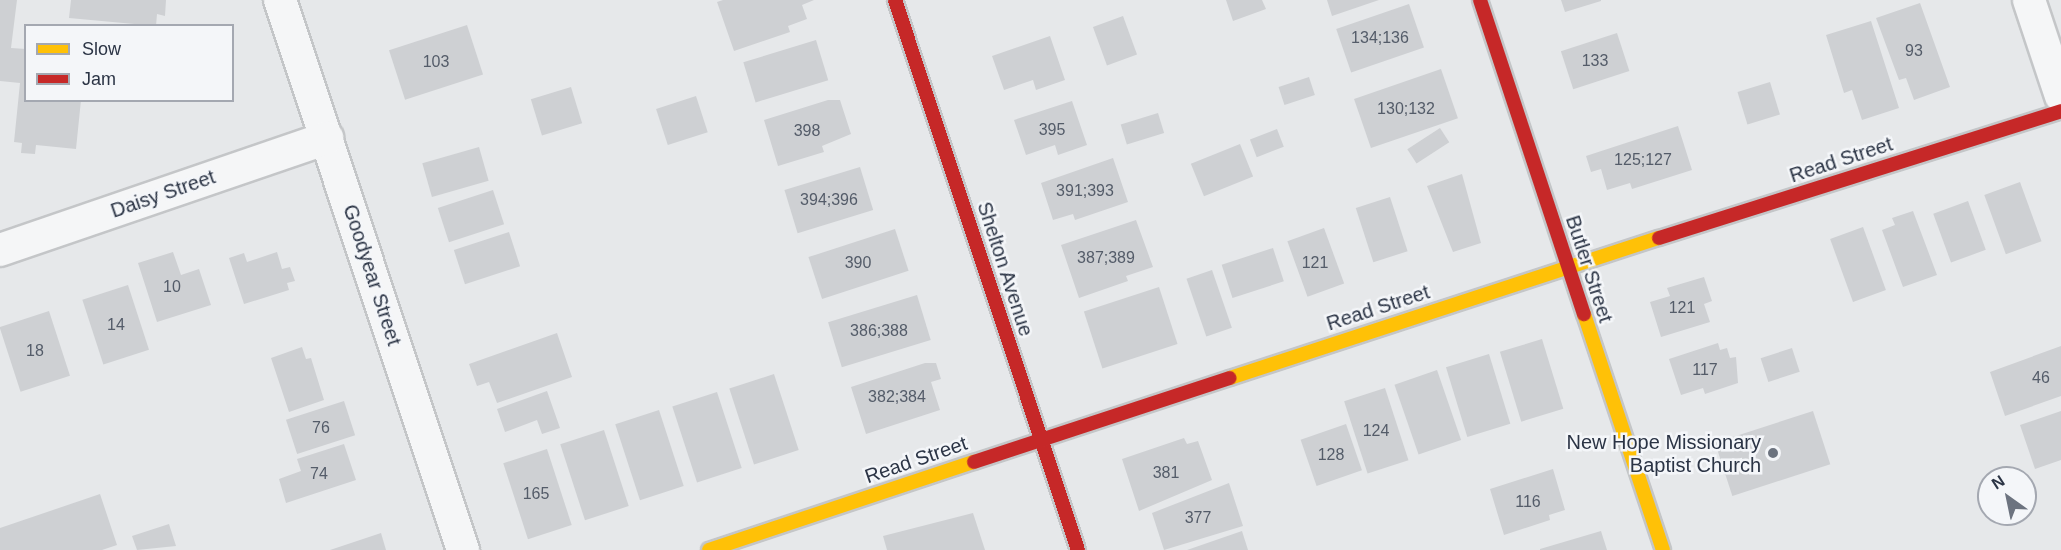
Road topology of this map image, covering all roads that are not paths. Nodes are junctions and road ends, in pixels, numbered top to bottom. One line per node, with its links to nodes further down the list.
1 (280, 0): 7 (street, Goodyear Street)
2 (895, 0): 10 (street, Shelton Avenue)
3 (1480, 0): 9 (street, Butler Street)
4 (2029, 0): 5 (street)
5 (2061, 96)
6 (2061, 111): 9 (street, Read Street)
7 (327, 138): 8 (street, Daisy Street); 11 (street, Goodyear Street)
8 (0, 250)
9 (1568, 267): 10 (street, Read Street); 14 (street, Butler Street)
10 (1041, 438): 12 (street, Read Street); 13 (street, Shelton Avenue)
11 (463, 550)
12 (709, 550)
13 (1078, 550)
14 (1663, 550)

